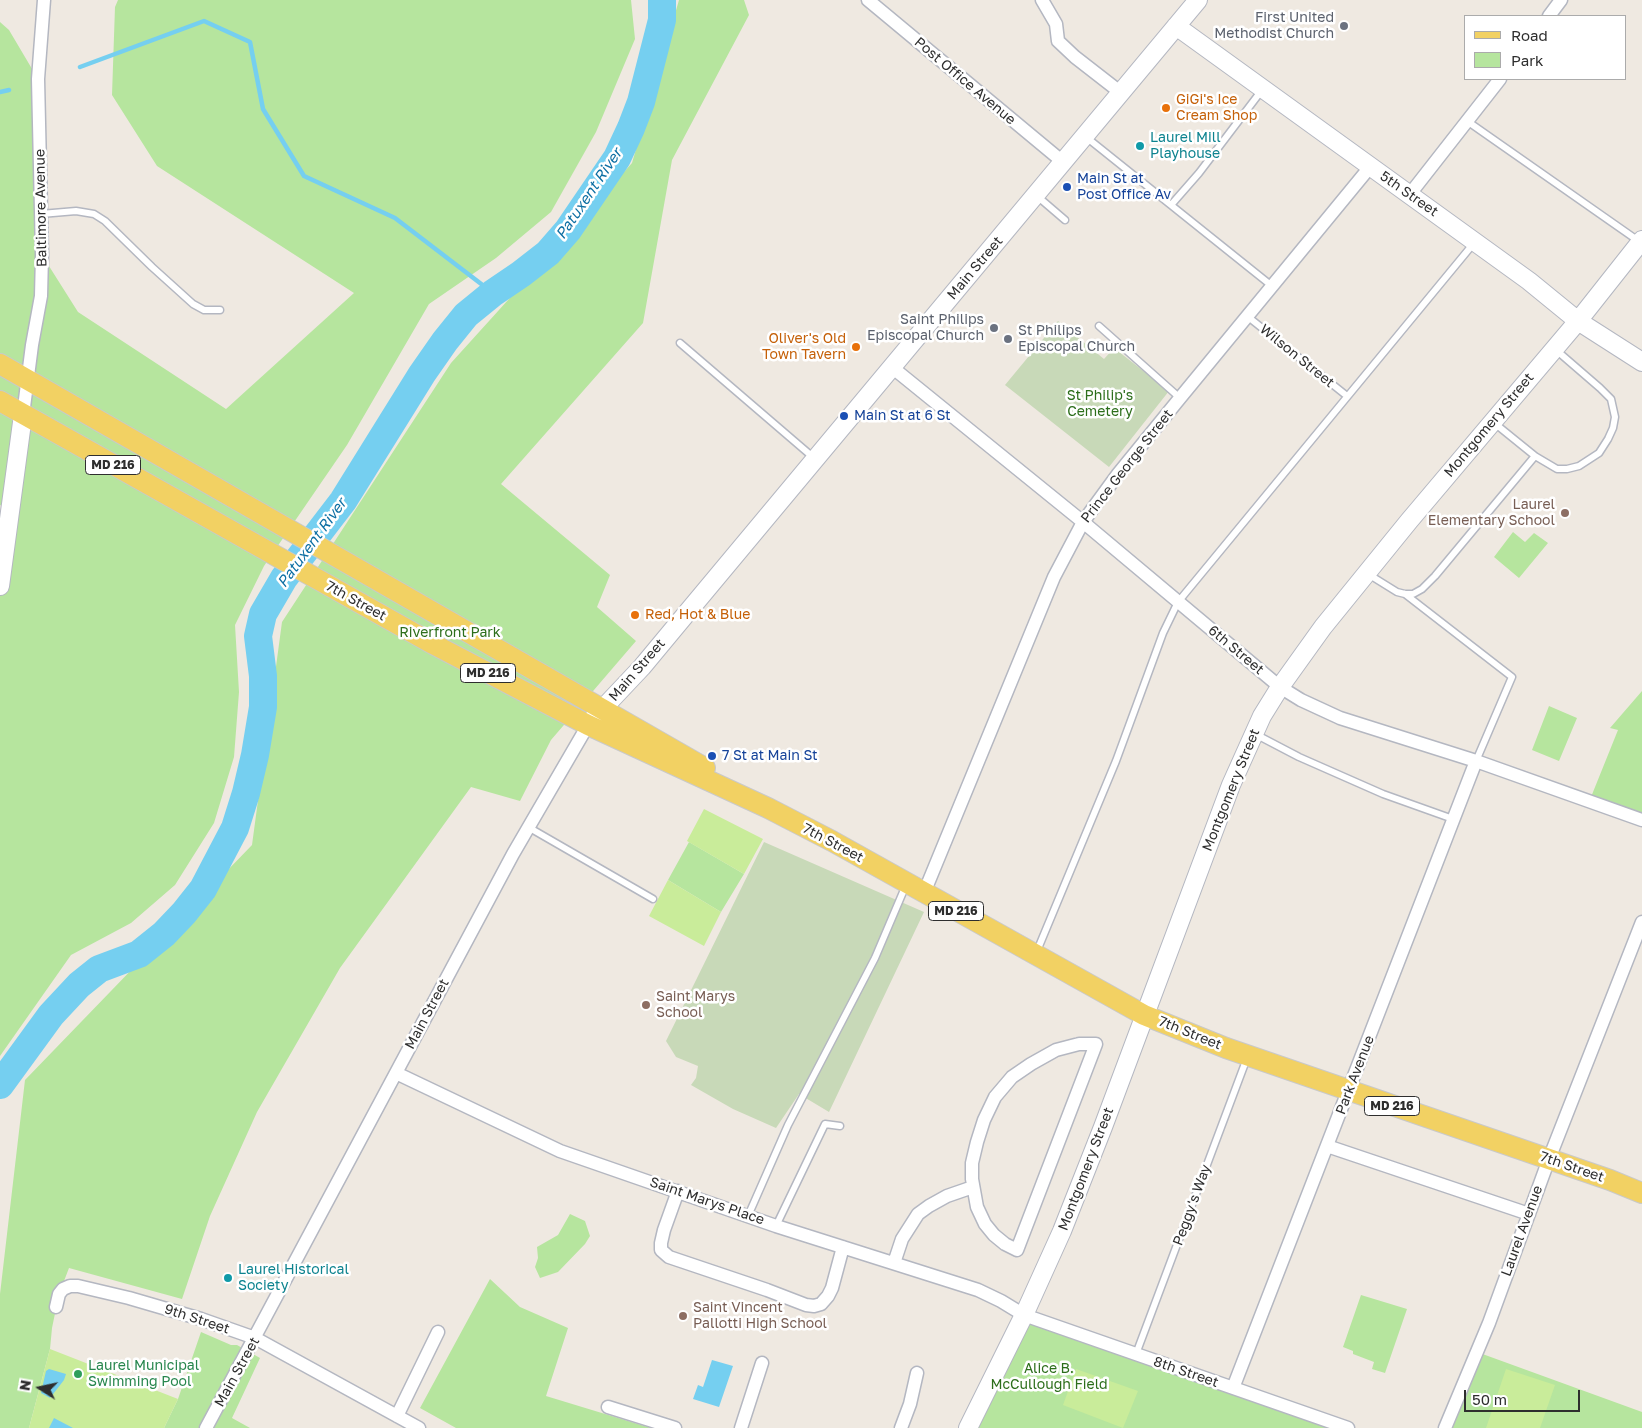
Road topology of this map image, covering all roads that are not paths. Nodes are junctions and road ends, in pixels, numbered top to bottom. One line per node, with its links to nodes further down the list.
1 (44, 0): 18 (street, Baltimore Avenue)
2 (868, 0): 13 (street, Post Office Avenue)
3 (1042, 0): 10 (street)
4 (1198, 0): 7 (street, Main Street)
5 (1561, 0): 6 (street)
6 (1550, 15)
7 (1176, 26): 9 (street, 5th Street); 10 (street, Main Street)
8 (1499, 80): 11 (street)
9 (1263, 89): 14 (street, 5th Street); 17 (lane)
10 (1120, 92): 12 (street, Main Street)
11 (1467, 121): 15 (street); 20 (lane)
12 (1084, 136): 13 (street, Main Street); 17 (lane)
13 (1063, 162): 16 (street, Main Street)
14 (1370, 167): 15 (street, 5th Street); 22 (street, Prince George Street)
15 (1410, 194): 21 (street, 5th Street)
16 (1036, 195): 19 (lane); 31 (street, Main Street)
17 (1171, 205): 22 (lane)
18 (41, 214): 23 (lane); 32 (street, Baltimore Avenue)
19 (1065, 220)
20 (1641, 241): 25 (street, Montgomery Street)
21 (1475, 242): 25 (street, 5th Street); 33 (lane)
22 (1272, 286): 24 (street, Prince George Street)
23 (220, 310)
24 (1247, 316): 33 (lane, Wilson Street); 34 (street, Prince George Street)
25 (1578, 321): 28 (street, Montgomery Street); 29 (street, 5th Street)
26 (1098, 326): 34 (lane)
27 (680, 343): 39 (lane)
28 (1554, 348): 37 (street, Montgomery Street); 38 (lane)
29 (1642, 362)
30 (0, 364): 32 (main road, MD 216)
31 (893, 368): 39 (street, Main Street); 40 (street, 6th Street)
32 (28, 380): 36 (street, Baltimore Avenue); 46 (main road, 7th Street / MD 216)
33 (1347, 396): 44 (lane)
34 (1180, 398): 40 (street, Prince George Street)
35 (0, 401): 36 (main road, MD 216)
36 (23, 415): 42 (street); 47 (main road, 7th Street / MD 216)
37 (1492, 422): 38 (lane); 41 (street, Montgomery Street)
38 (1536, 456): 43 (lane)
39 (815, 459): 46 (street, Main Street)
40 (1082, 522): 44 (street, 6th Street); 54 (street, Prince George Street)
41 (1367, 573): 43 (lane); 45 (street, Montgomery Street)
42 (0, 586)
43 (1405, 594): 49 (lane)
44 (1178, 602): 45 (street, 6th Street); 57 (lane)
45 (1280, 687): 48 (street, Montgomery Street); 49 (street, 6th Street)
46 (602, 710): 47 (street, Main Street); 50 (main road, 7th Street / MD 216)
47 (588, 725): 50 (main road, 7th Street / MD 216); 53 (street, Main Street)
48 (1254, 733): 51 (lane); 58 (street, Montgomery Street)
49 (1476, 761): 51 (street, Park Avenue); 52 (street, 6th Street)
50 (768, 808): 54 (main road, 7th Street / MD 216)
51 (1453, 819): 61 (street, Park Avenue)
52 (1642, 820)
53 (528, 827): 55 (lane); 60 (street, Main Street)
54 (915, 888): 57 (main road, 7th Street / MD 216); 69 (lane)
55 (653, 899)
56 (1642, 922): 64 (street, Laurel Avenue)
57 (1036, 955): 58 (main road, 7th Street / MD 216)
58 (1144, 1015): 59 (main road, 7th Street / MD 216); 74 (street, Montgomery Street)
59 (1248, 1056): 61 (main road, 7th Street / MD 216); 77 (lane, Peggy's Way)
60 (396, 1073): 66 (street, Saint Marys Place); 76 (street, Main Street)
61 (1349, 1091): 63 (street, Park Avenue); 64 (main road, 7th Street / MD 216)
62 (840, 1126): 70 (lane)
63 (1327, 1146): 68 (street); 80 (street, Park Avenue)
64 (1549, 1159): 67 (main road, 7th Street / MD 216); 68 (street, Laurel Avenue)
65 (973, 1187): 65 (street); 72 (street)
66 (678, 1191): 69 (street, Saint Marys Place); 71 (street)
67 (1642, 1193)
68 (1528, 1214): 90 (street, Laurel Avenue)
69 (748, 1216): 70 (street, Saint Marys Place)
70 (776, 1226): 71 (street, Saint Marys Place)
71 (843, 1247): 72 (street, Saint Marys Place)
72 (894, 1263): 74 (street, Saint Marys Place)
73 (56, 1306): 76 (street, 9th Street)
74 (1024, 1315): 77 (street, 8th Street); 88 (street, Montgomery Street)
75 (438, 1332): 82 (street)
76 (255, 1338): 82 (street, 9th Street); 83 (street, Main Street)
77 (1136, 1354): 80 (street, 8th Street)
78 (762, 1363): 86 (street)
79 (917, 1373): 87 (street)
80 (1233, 1388): 89 (street, 8th Street)
81 (608, 1407): 85 (street)
82 (397, 1416): 84 (street, 9th Street)
83 (206, 1428)
84 (419, 1428)
85 (675, 1428)
86 (741, 1428)
87 (901, 1428)
88 (968, 1428)
89 (1348, 1428)
90 (1445, 1428)

